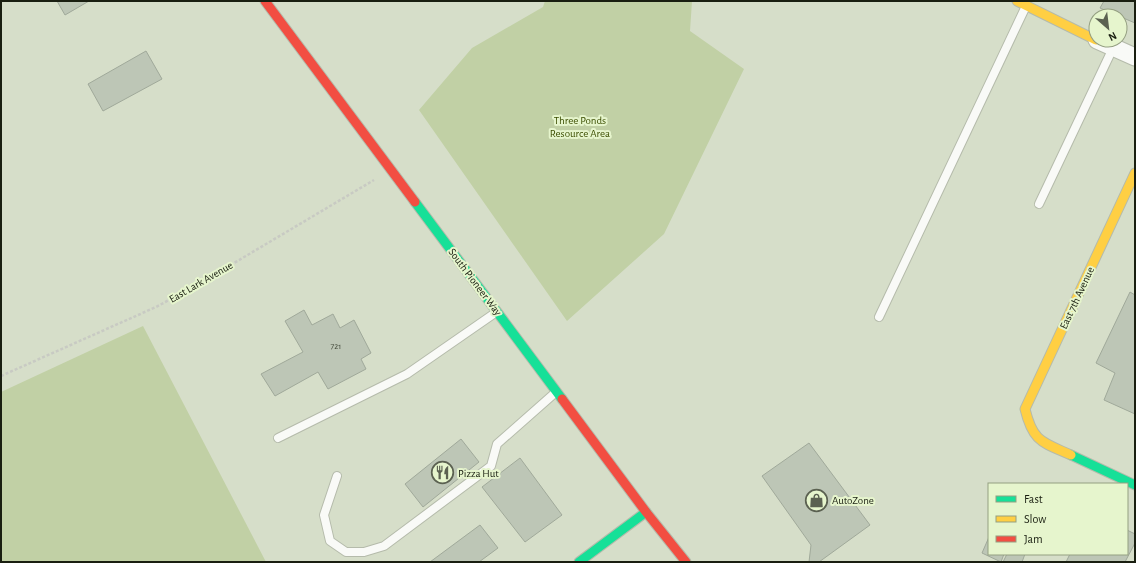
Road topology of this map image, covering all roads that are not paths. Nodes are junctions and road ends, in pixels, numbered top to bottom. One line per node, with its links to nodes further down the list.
1 (266, 1): 9 (main road, South Pioneer Way)
2 (1017, 1): 3 (main road)
3 (1026, 6): 4 (main road); 10 (lane)
4 (1088, 36)
5 (1113, 48): 6 (street); 8 (lane)
6 (1135, 57)
7 (1135, 173): 14 (main road, East 7th Avenue)
8 (1039, 204)
9 (497, 312): 11 (main road, South Pioneer Way); 12 (lane)
10 (879, 317)
11 (557, 392): 13 (lane); 15 (main road, South Pioneer Way)
12 (278, 438)
13 (337, 476)
14 (1135, 485)
15 (646, 512): 16 (main road); 17 (main road, South Pioneer Way)
16 (578, 562)
17 (686, 562)

